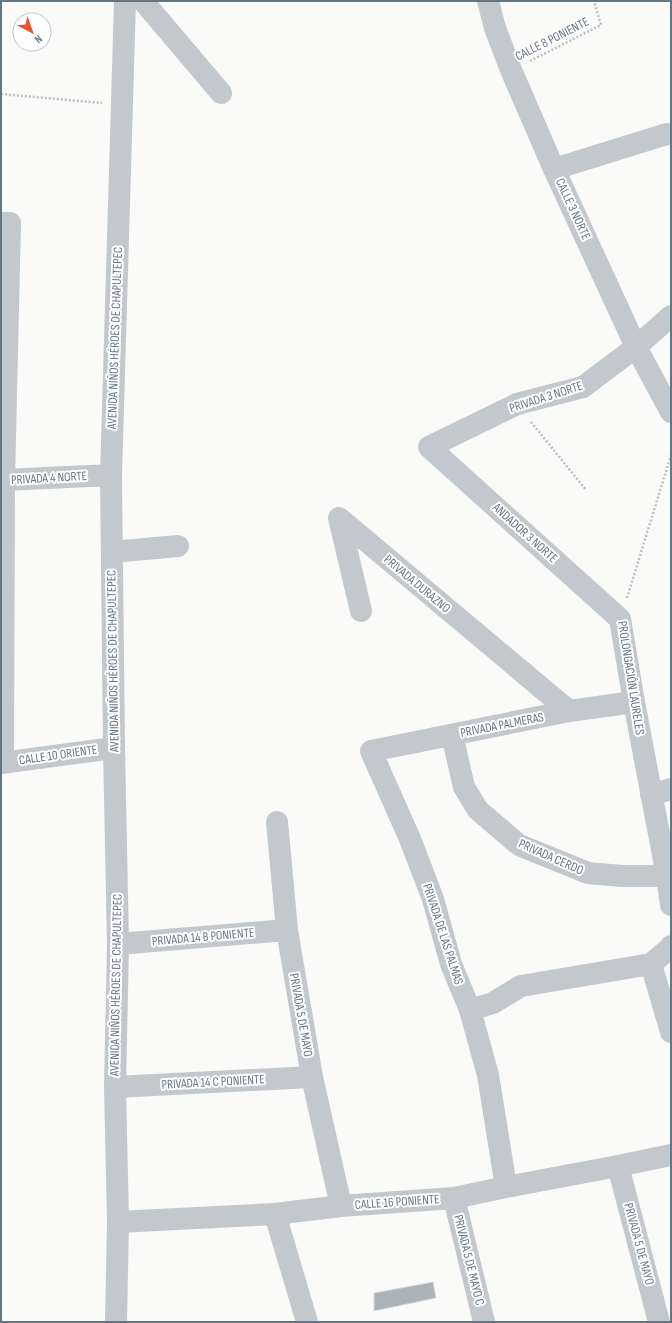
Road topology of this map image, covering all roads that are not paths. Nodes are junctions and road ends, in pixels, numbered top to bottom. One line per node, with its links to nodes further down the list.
1 (125, 1): 12 (street, AVENIDA NIÑOS HÉROES DE CHAPULTEPEC)
2 (143, 1): 4 (street)
3 (488, 1): 6 (street, CALLE 3 NORTE)
4 (221, 93)
5 (667, 134): 6 (street)
6 (554, 169): 9 (street, CALLE 3 NORTE)
7 (6, 223): 13 (street, PRIVADA 4 NORTE)
8 (671, 316): 9 (street, PRIVADA 3 NORTE)
9 (636, 347): 10 (street, CALLE 3 NORTE); 11 (street, PRIVADA 3 NORTE)
10 (671, 412)
11 (429, 447): 17 (street, ANDADOR 3 NORTE)
12 (111, 475): 13 (street, PRIVADA 4 NORTE); 15 (street, AVENIDA NIÑOS HÉROES DE CHAPULTEPEC)
13 (4, 480): 23 (street)
14 (178, 546): 15 (street)
15 (112, 552): 21 (street, AVENIDA NIÑOS HÉROES DE CHAPULTEPEC)
16 (361, 611): 19 (street, PRIVADA DURAZNO)
17 (620, 619): 18 (street, PROLONGACIÓN LAURELES)
18 (634, 702): 19 (street, PRIVADA PALMERAS); 24 (street, PROLONGACIÓN LAURELES)
19 (569, 711): 20 (street, PRIVADA PALMERAS)
20 (452, 735): 22 (street, PRIVADA PALMERAS); 26 (street, PRIVADA CERDO)
21 (114, 748): 23 (street, CALLE 10 ORIENTE); 29 (street, AVENIDA NIÑOS HÉROES DE CHAPULTEPEC)
22 (371, 751): 32 (street, PRIVADA DE LAS PALMAS)
23 (2, 763)
24 (661, 792): 26 (street, PROLONGACIÓN LAURELES)
25 (277, 822): 28 (street, PRIVADA 5 DE MAYO)
26 (667, 876): 27 (street, PROLONGACIÓN LAURELES)
27 (671, 904)
28 (287, 930): 29 (street, PRIVADA 14 B PONIENTE); 34 (street, PRIVADA 5 DE MAYO)
29 (118, 944): 35 (street, AVENIDA NIÑOS HÉROES DE CHAPULTEPEC)
30 (671, 946): 31 (street)
31 (651, 964): 32 (street); 33 (street)
32 (470, 1010): 38 (street)
33 (670, 1025)
34 (312, 1077): 35 (street, PRIVADA 14 C PONIENTE); 40 (street, PRIVADA 5 DE MAYO)
35 (115, 1087): 42 (street, AVENIDA NIÑOS HÉROES DE CHAPULTEPEC)
36 (671, 1155): 37 (street, CALLE 16 PONIENTE)
37 (618, 1166): 38 (street, CALLE 16 PONIENTE); 46 (street, PRIVADA 5 DE MAYO)
38 (506, 1187): 39 (street, CALLE 16 PONIENTE)
39 (454, 1198): 40 (street, CALLE 16 PONIENTE); 45 (street, PRIVADA 5 DE MAYO C)
40 (341, 1206): 41 (street, CALLE 16 PONIENTE)
41 (275, 1214): 42 (street, CALLE 16 PONIENTE); 44 (street)
42 (118, 1222): 43 (street, AVENIDA NIÑOS HÉROES DE CHAPULTEPEC)
43 (116, 1322)
44 (307, 1322)
45 (484, 1322)
46 (659, 1322)

